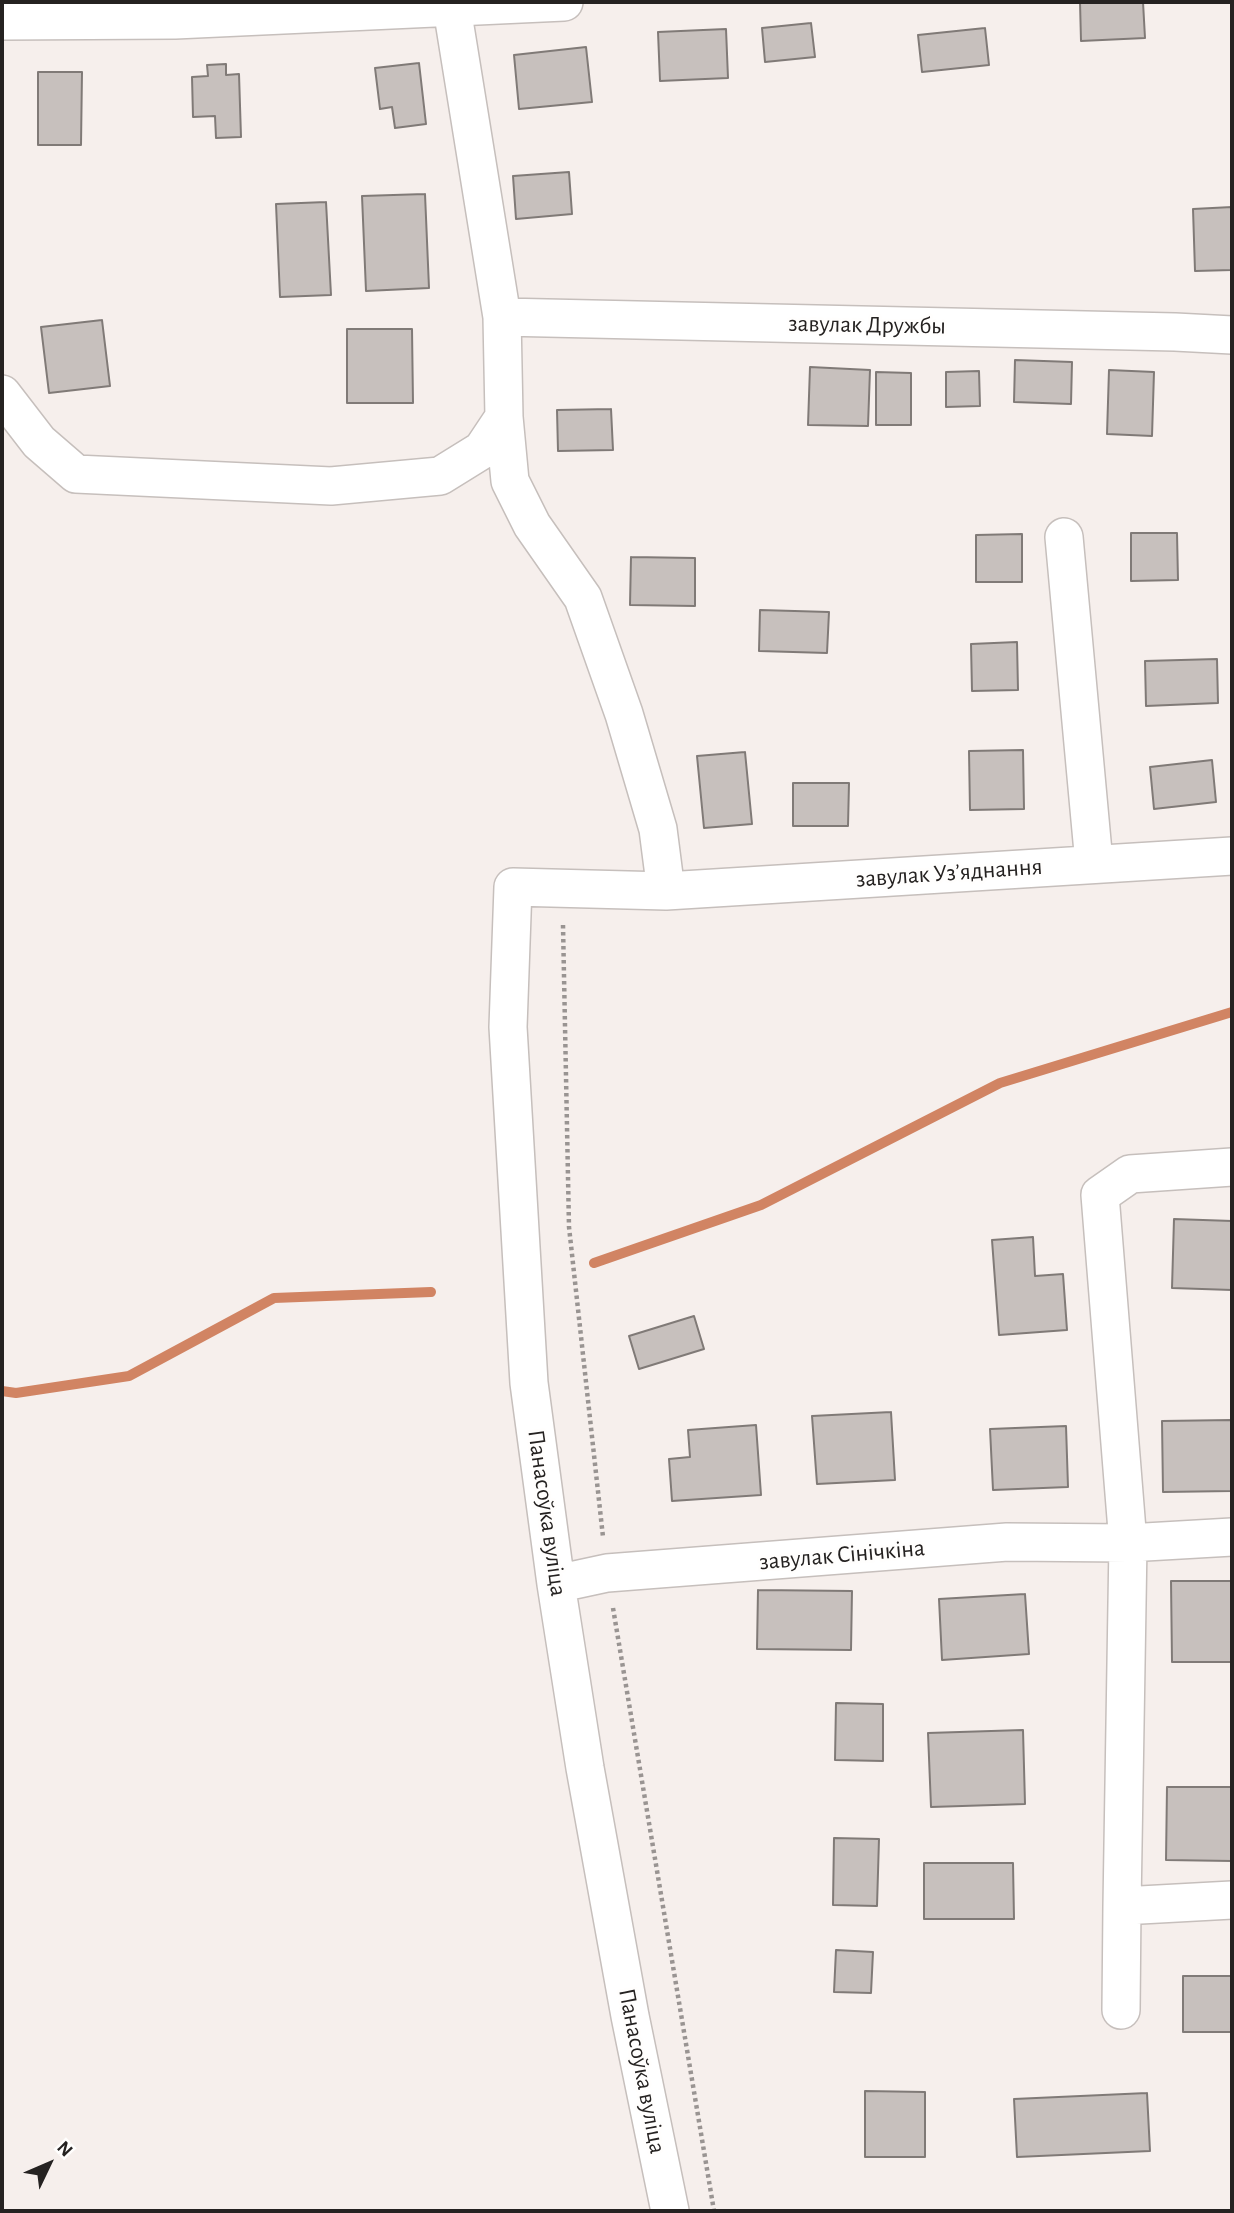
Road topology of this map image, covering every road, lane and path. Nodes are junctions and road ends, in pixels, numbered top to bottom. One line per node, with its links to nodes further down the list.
1 (564, 2): 2 (street)
2 (523, 3): 3 (street)
3 (452, 8): 4 (street); 6 (street)
4 (176, 11): 5 (street)
5 (2, 21)
6 (502, 317): 7 (street, завулак Дружбы); 9 (street)
7 (1232, 335)
8 (2, 394): 9 (street)
9 (504, 417): 14 (street)
10 (1064, 537): 12 (street)
11 (1232, 856): 12 (street, завулак Узʼяднання)
12 (1094, 863): 14 (street, завулак Узʼяднання)
13 (594, 888): 14 (street, завулак Узʼяднання); 20 (street, Панасоўка вуліца)
14 (666, 891)
15 (563, 920): 19 (path)
16 (1232, 1167): 18 (street)
17 (1232, 1536): 18 (street, завулак Сінічкіна)
18 (1128, 1543): 19 (street, завулак Сінічкіна); 22 (street)
19 (607, 1573): 20 (street, завулак Сінічкіна); 25 (path)
20 (556, 1584): 24 (street, Панасоўка вуліца)
21 (1232, 1900): 22 (street)
22 (1122, 1906): 23 (street)
23 (1121, 2010)
24 (670, 2211)
25 (714, 2211)

